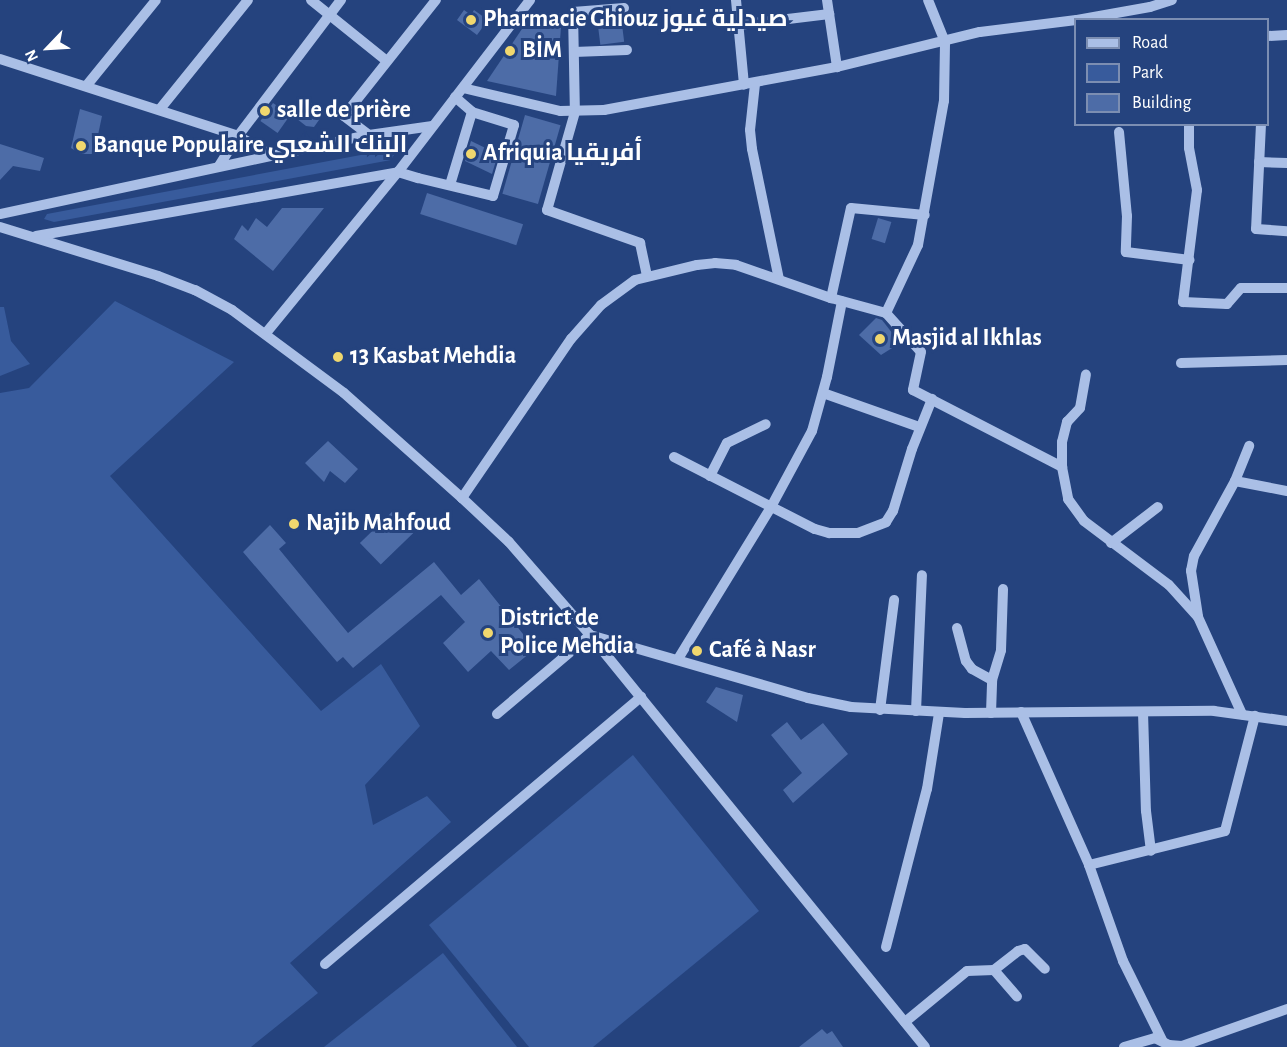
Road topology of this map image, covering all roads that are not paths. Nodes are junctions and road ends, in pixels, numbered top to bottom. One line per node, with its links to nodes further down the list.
1 (156, 0): 27 (street)
2 (248, 0): 30 (street)
3 (311, 0): 15 (street)
4 (341, 0): 15 (street)
5 (436, 0): 25 (street)
6 (515, 0): 11 (street)
7 (736, 0): 18 (street)
8 (827, 0): 14 (street)
9 (928, 0): 21 (street)
10 (1172, 0): 12 (street)
11 (528, 4): 29 (street)
12 (1149, 4): 16 (street)
13 (624, 8): 23 (street)
14 (829, 14): 18 (street); 26 (street)
15 (329, 15): 25 (street); 37 (street)
16 (1085, 18)
17 (1074, 20): 21 (street)
18 (738, 25): 28 (street)
19 (1287, 35): 20 (street)
20 (1269, 36)
21 (945, 42): 26 (street); 46 (street)
22 (627, 50): 23 (street)
23 (574, 52): 32 (street)
24 (0, 59): 27 (street)
25 (387, 61): 38 (street)
26 (837, 67): 28 (street)
27 (87, 85): 30 (street)
28 (749, 85): 32 (street); 52 (street)
29 (459, 92): 31 (street); 32 (street); 33 (street)
30 (160, 110): 37 (street)
31 (472, 112): 44 (street); 44 (street)
32 (575, 112): 51 (street)
33 (432, 126): 38 (street); 43 (street)
34 (1190, 126): 50 (street)
35 (1261, 126): 40 (street)
36 (1119, 132): 50 (street)
37 (238, 135): 39 (street); 42 (street)
38 (369, 135): 39 (street)
39 (271, 155): 42 (street)
40 (1259, 162): 41 (street); 48 (street)
41 (1287, 163)
42 (219, 166): 45 (street)
43 (398, 172): 44 (street); 49 (street); 56 (street)
44 (450, 185)
45 (0, 214)
46 (925, 215): 54 (street); 55 (street)
47 (0, 228): 49 (street)
48 (1287, 231)
49 (32, 236): 56 (street)
50 (1189, 260): 53 (street)
51 (647, 275): 52 (street); 70 (street)
52 (779, 279): 54 (street)
53 (1287, 288)
54 (837, 300): 55 (street); 60 (street)
55 (886, 313): 61 (street)
56 (266, 333): 70 (street)
57 (1287, 360): 58 (street)
58 (1181, 363)
59 (1086, 375): 66 (street)
60 (823, 393): 63 (street); 71 (street)
61 (932, 399): 63 (street); 66 (street)
62 (766, 424): 67 (street)
63 (919, 427): 71 (street)
64 (1249, 446): 68 (street)
65 (674, 457): 67 (street)
66 (1062, 467): 73 (street)
67 (710, 476): 71 (street)
68 (1235, 481): 69 (street); 77 (street)
69 (1287, 491)
70 (462, 498): 79 (street)
71 (771, 507): 80 (street)
72 (1158, 507): 73 (street)
73 (1111, 543): 77 (street)
74 (921, 575): 84 (street)
75 (1003, 589): 81 (street)
76 (894, 600): 83 (street)
77 (1198, 617): 90 (street)
78 (957, 628): 81 (street)
79 (590, 635): 80 (street); 82 (street); 89 (street)
80 (678, 659): 83 (street)
81 (992, 680): 88 (street)
82 (641, 697): 96 (street); 101 (street)
83 (879, 710): 84 (street)
84 (916, 711): 87 (street)
85 (1021, 712): 86 (street); 88 (street); 94 (street)
86 (1143, 712): 90 (street); 93 (street)
87 (939, 713): 88 (street); 95 (street)
88 (990, 713)
89 (497, 714)
90 (1242, 714): 91 (street)
91 (1255, 716): 92 (street); 93 (street)
92 (1287, 721)
93 (1151, 851): 94 (street)
94 (1089, 864): 102 (street)
95 (886, 946)
96 (325, 964)
97 (1046, 969): 98 (street)
98 (994, 970): 99 (street); 101 (street)
99 (1017, 996)
100 (1287, 1009): 102 (street)
101 (904, 1022): 103 (street)
102 (1167, 1044): 104 (street)
103 (925, 1047)
104 (1124, 1047)

